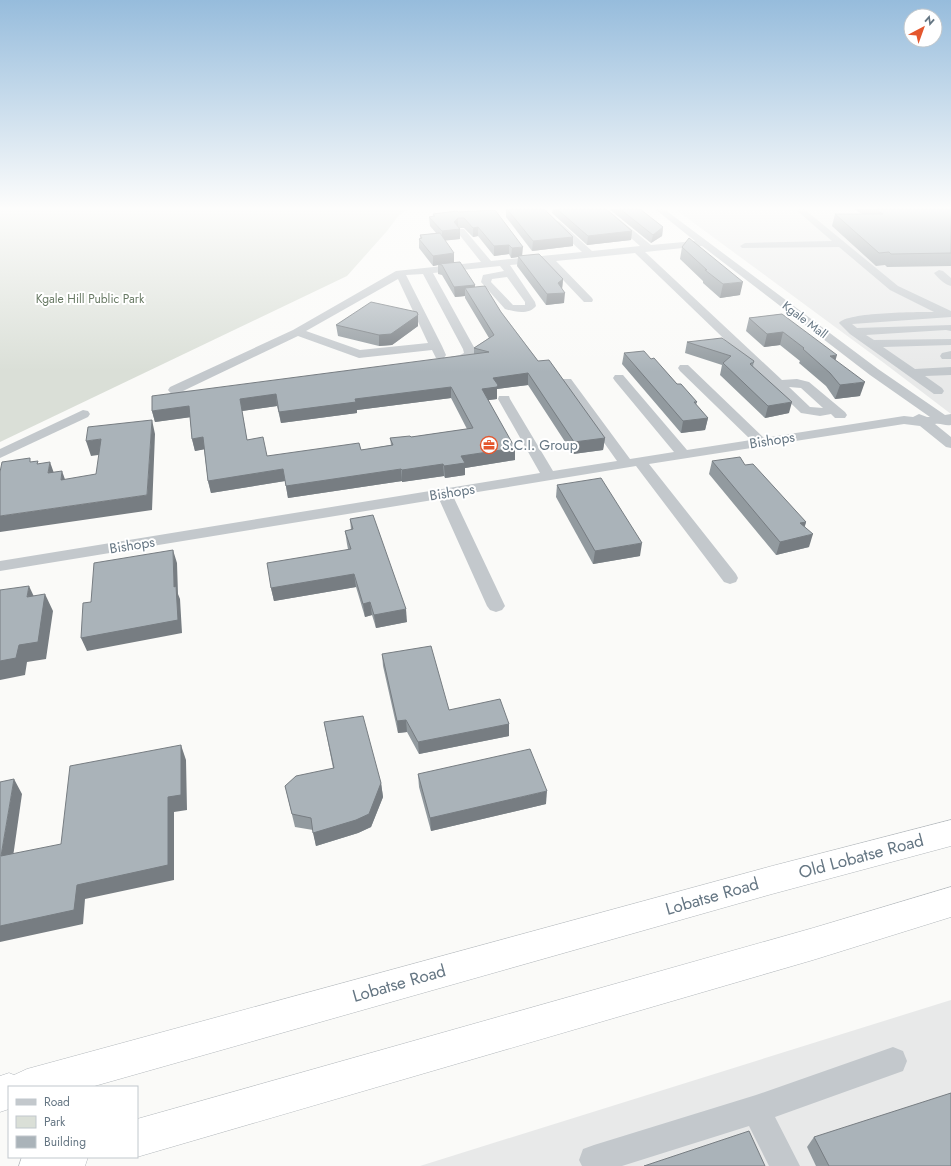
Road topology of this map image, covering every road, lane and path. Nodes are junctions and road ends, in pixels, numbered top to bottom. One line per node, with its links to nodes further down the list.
1 (500, 263): 7 (street)
2 (503, 263): 10 (street)
3 (554, 263): 14 (street)
4 (658, 263): 33 (street)
5 (732, 263): 40 (street, Kgale Mall)
6 (864, 263): 19 (street)
7 (489, 265): 8 (street)
8 (426, 270): 9 (street); 17 (street)
9 (400, 273): 13 (street); 18 (street)
10 (510, 273)
11 (939, 273): 12 (street)
12 (951, 283)
13 (352, 300): 15 (street); 21 (street)
14 (588, 300)
15 (367, 303)
16 (405, 310): 18 (street)
17 (448, 311): 18 (street); 26 (street)
18 (420, 313): 25 (street)
19 (950, 314): 22 (street)
20 (951, 328): 22 (street)
21 (297, 332): 25 (street); 34 (street)
22 (854, 332): 24 (street)
23 (951, 342): 24 (street)
24 (872, 344): 30 (street)
25 (436, 346): 26 (street)
26 (444, 362): 27 (street)
27 (428, 364)
28 (684, 368): 43 (street)
29 (951, 371): 30 (street)
30 (915, 373): 35 (street)
31 (619, 378): 46 (street)
32 (567, 382): 47 (street)
33 (779, 384): 38 (street); 38 (street)
34 (210, 391)
35 (938, 391)
36 (504, 400): 48 (street)
37 (951, 407): 40 (street)
38 (833, 410): 42 (street)
39 (83, 414): 45 (street)
40 (918, 416): 41 (street); 42 (street, Bishops); 44 (street, Kgale Mall)
41 (948, 421)
42 (853, 428): 43 (street, Bishops)
43 (761, 442): 46 (street, Bishops)
44 (951, 444)
45 (0, 454)
46 (684, 456): 47 (street, Bishops)
47 (633, 463): 48 (street, Bishops); 51 (street)
48 (549, 477): 49 (street, Bishops)
49 (444, 494): 50 (street, Bishops); 52 (street)
50 (0, 566)
51 (730, 578)
52 (496, 606)
53 (951, 833): 54 (highway, Old Lobatse Road)
54 (772, 880): 57 (highway, Lobatse Road)
55 (951, 902): 59 (highway)
56 (893, 1061): 58 (street)
57 (31, 1086)
58 (756, 1109): 61 (street); 63 (street)
59 (138, 1138)
60 (66, 1158): 62 (highway)
61 (594, 1160)
62 (38, 1166)
63 (785, 1166)

